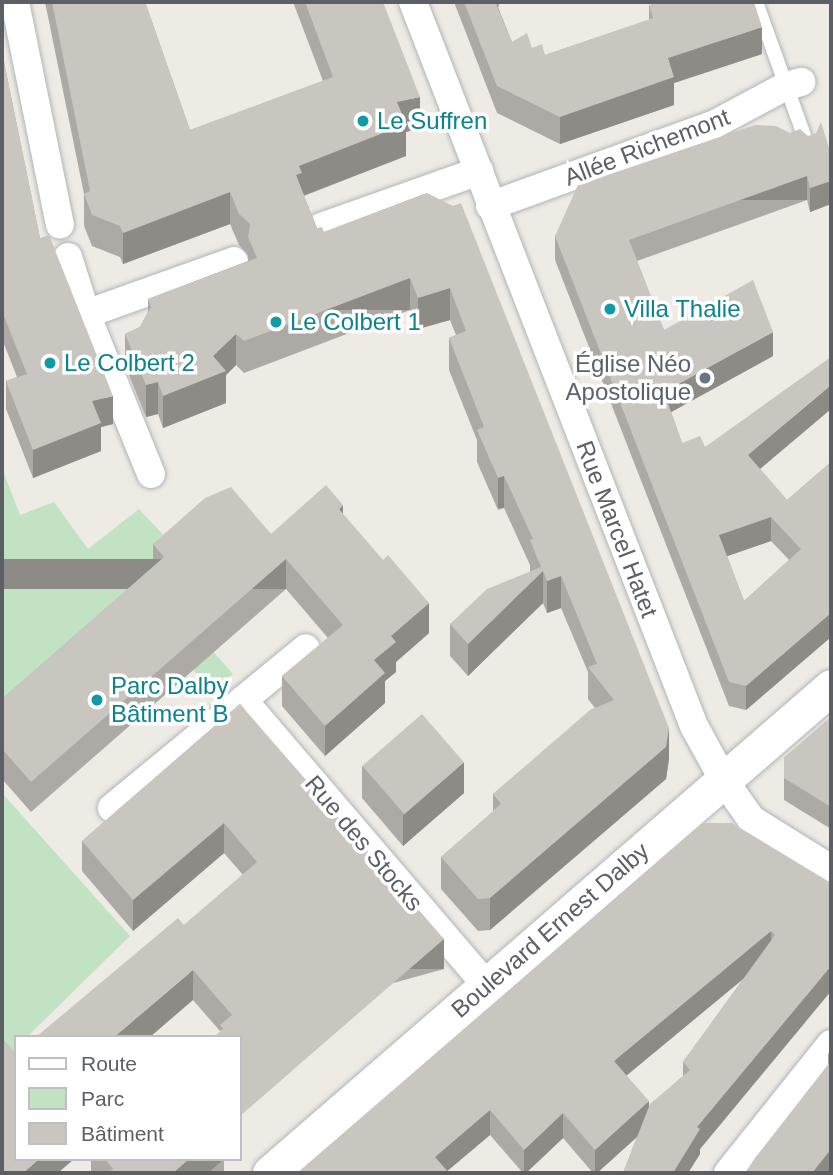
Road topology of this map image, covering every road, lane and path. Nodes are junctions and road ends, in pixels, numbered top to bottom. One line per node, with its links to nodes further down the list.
1 (15, 2): 8 (street)
2 (413, 2): 6 (street, Rue Marcel Hatet)
3 (757, 2): 4 (lane)
4 (793, 84): 5 (lane); 7 (street, Allée Richemont)
5 (809, 150)
6 (479, 171): 7 (street, Rue Marcel Hatet); 9 (street)
7 (491, 206): 17 (street, Rue Marcel Hatet)
8 (60, 225)
9 (321, 227)
10 (68, 257): 12 (street)
11 (234, 261): 12 (street)
12 (86, 314): 13 (street)
13 (152, 474)
14 (306, 648): 16 (street)
15 (831, 687): 17 (street, Boulevard Ernest Dalby)
16 (243, 700): 18 (street); 20 (street, Rue des Stocks)
17 (723, 779): 19 (street, Rue Marcel Hatet); 20 (street, Boulevard Ernest Dalby)
18 (112, 808)
19 (831, 869)
20 (486, 985): 22 (street, Boulevard Ernest Dalby)
21 (831, 1044): 23 (street)
22 (270, 1173)
23 (729, 1173)

